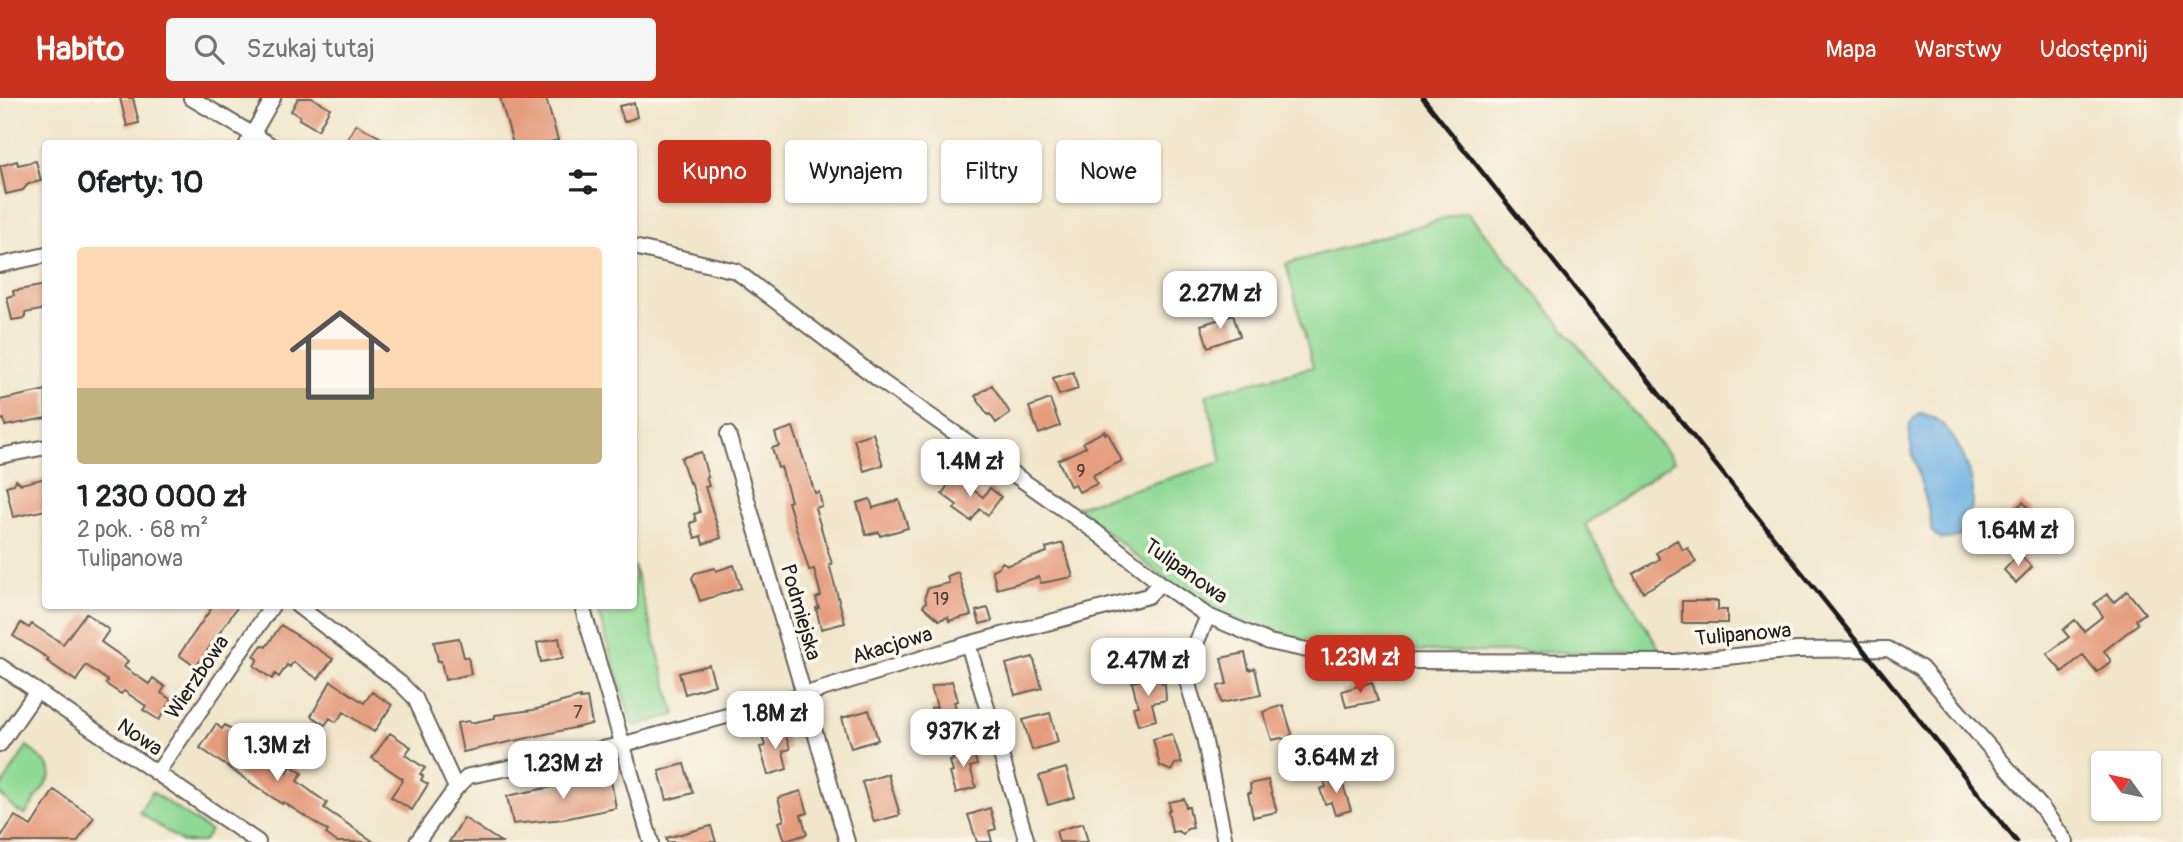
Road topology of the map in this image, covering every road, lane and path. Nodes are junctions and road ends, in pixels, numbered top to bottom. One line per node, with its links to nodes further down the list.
1 (191, 98): 3 (street)
2 (273, 98): 3 (street)
3 (250, 139)
4 (637, 248): 10 (street, Tulipanowa)
5 (42, 256): 6 (street)
6 (0, 265)
7 (728, 434): 18 (street, Podmiejska)
8 (42, 448): 9 (street)
9 (0, 456)
10 (1160, 583): 14 (street, Tulipanowa); 15 (street, Akacjowa)
11 (270, 609): 21 (street, Wierzbowa)
12 (302, 609): 22 (street)
13 (583, 609): 20 (street)
14 (1208, 616): 28 (street); 29 (street, Tulipanowa)
15 (968, 644): 18 (street, Akacjowa); 27 (street)
16 (0, 666): 17 (street, Nowa)
17 (37, 691): 19 (street); 21 (street, Nowa)
18 (803, 695): 20 (street, Akacjowa); 26 (street, Podmiejska)
19 (0, 744)
20 (621, 745): 22 (street, Akacjowa); 25 (street)
21 (157, 773): 23 (street, Nowa)
22 (456, 788): 24 (street, Akacjowa)
23 (258, 842)
24 (417, 842)
25 (651, 842)
26 (847, 842)
27 (1027, 842)
28 (1225, 842)
29 (2066, 842)

